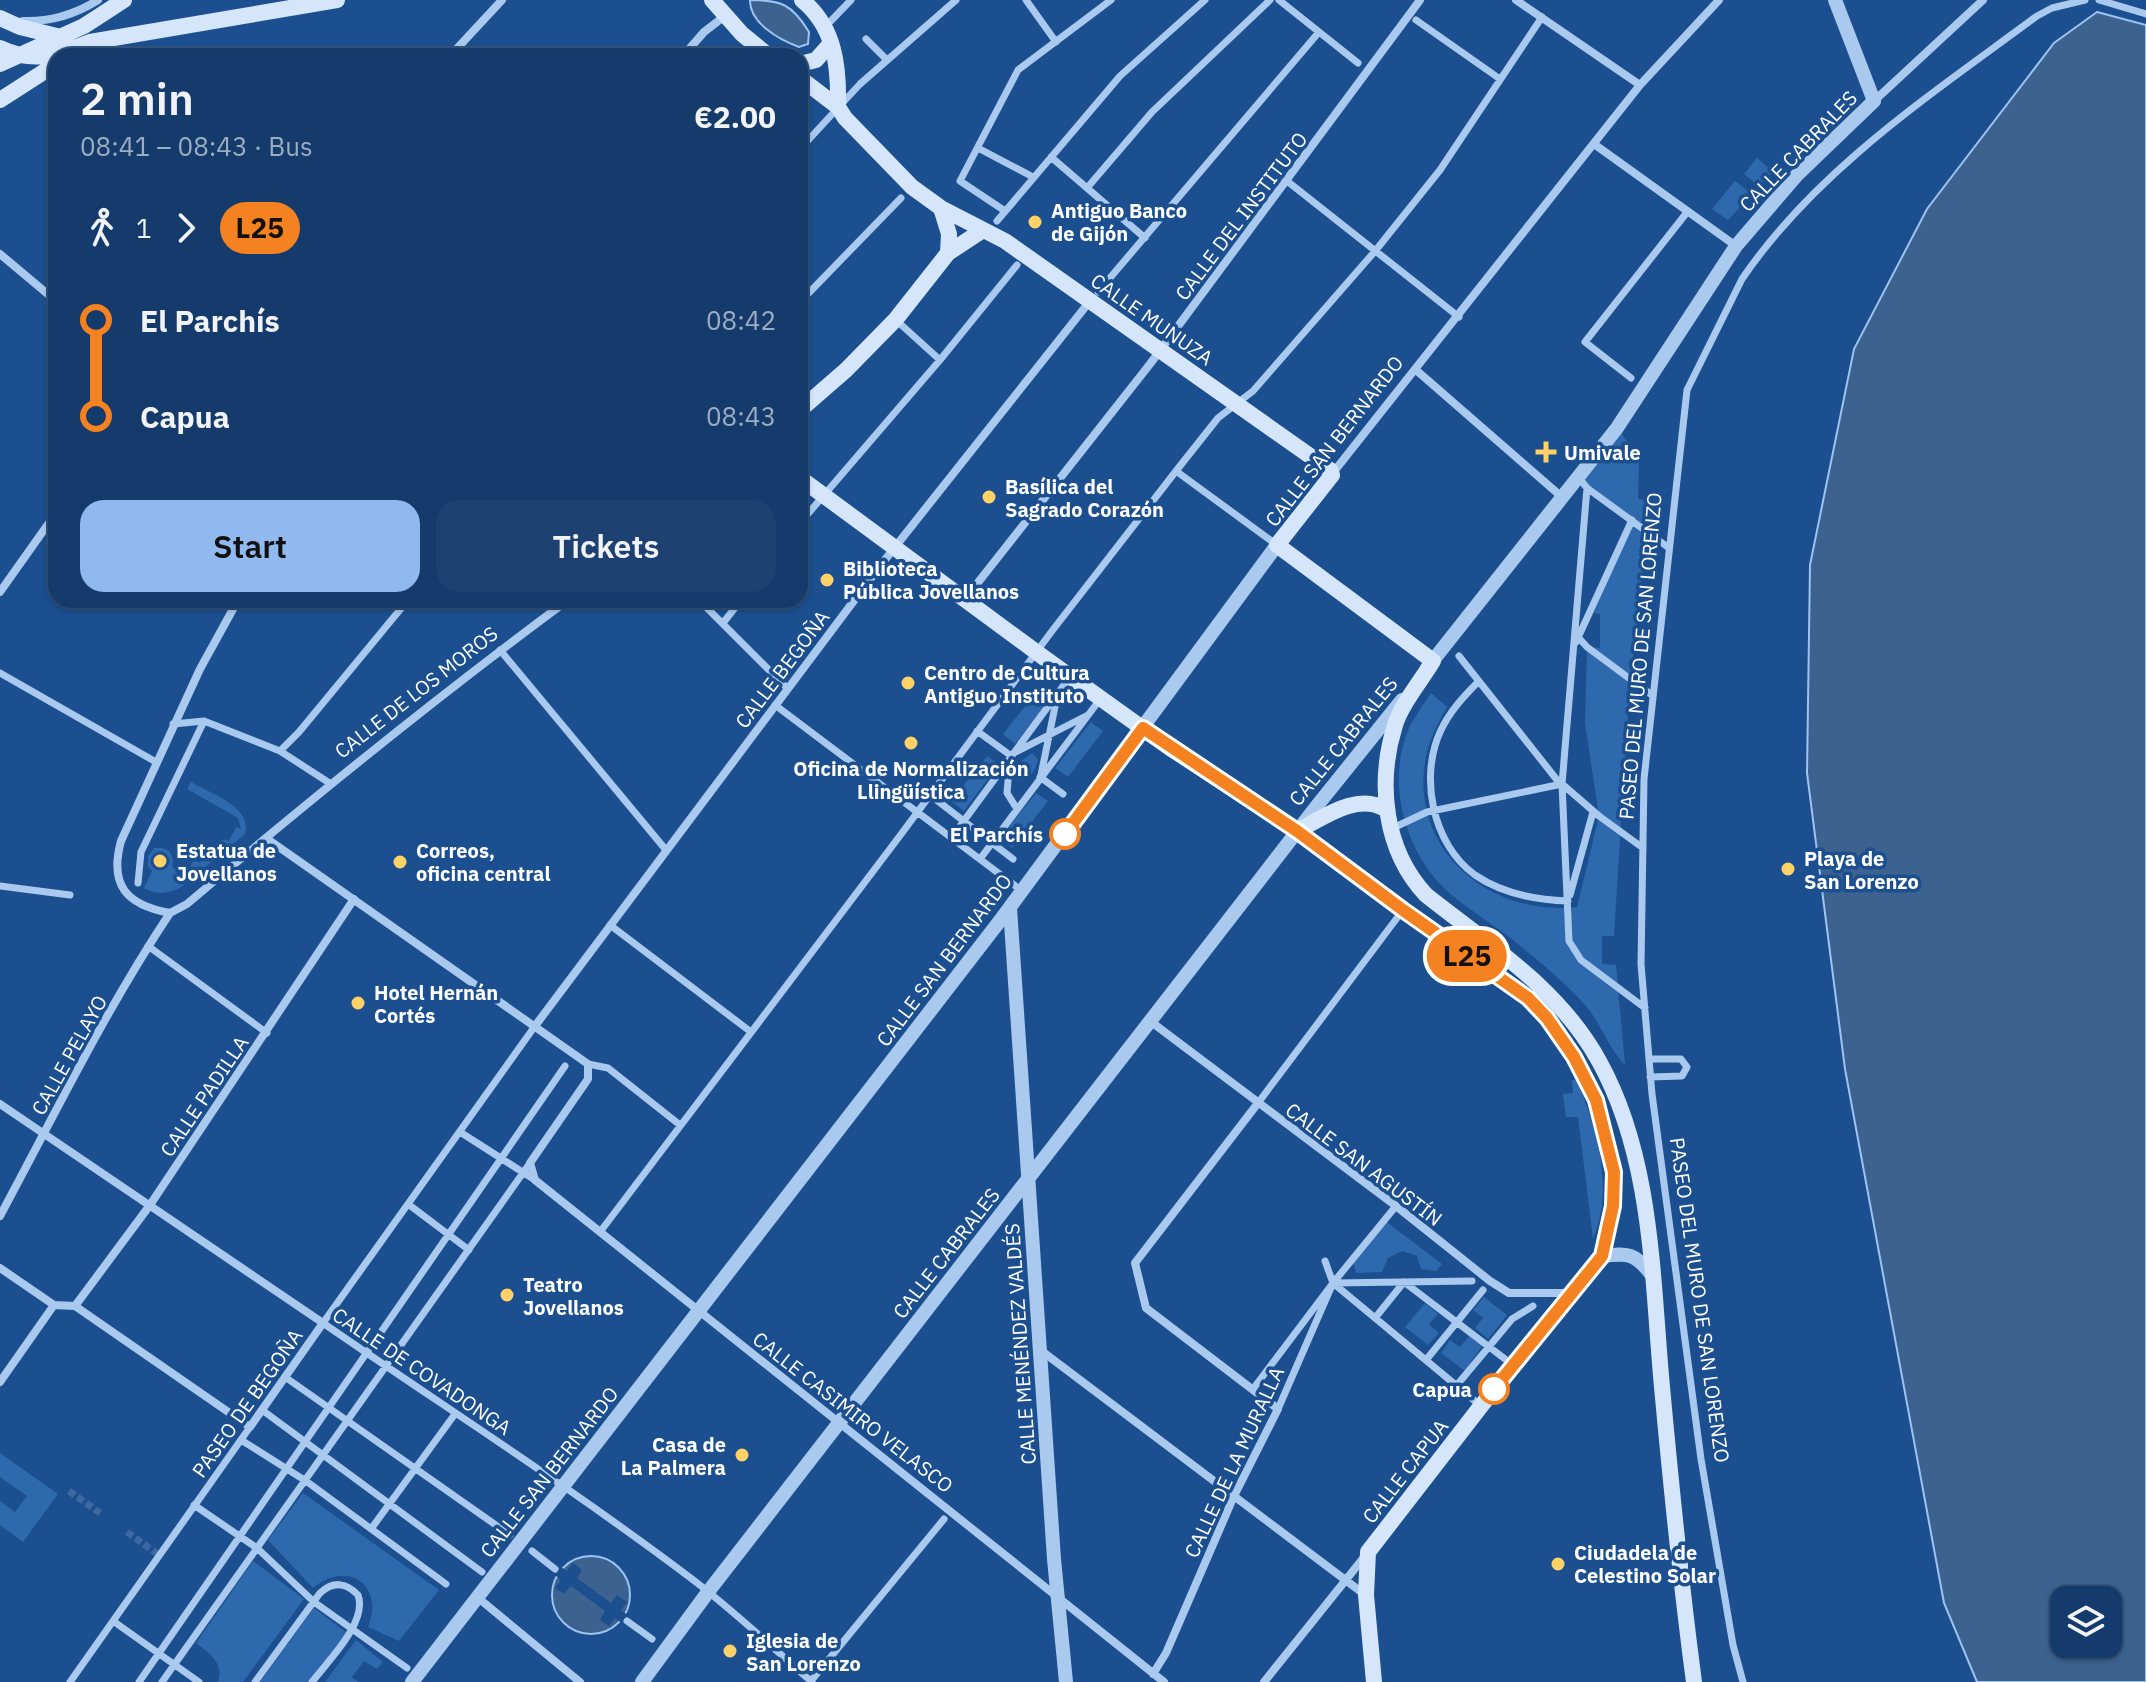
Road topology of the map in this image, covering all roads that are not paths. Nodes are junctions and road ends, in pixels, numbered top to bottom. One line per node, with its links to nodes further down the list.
1 (98, 0): 23 (street)
2 (124, 0): 28 (main road)
3 (337, 0): 30 (main road)
4 (502, 0): 37 (street)
5 (802, 0): 26 (main road)
6 (851, 0): 26 (street)
7 (956, 0): 42 (street)
8 (1026, 0): 31 (street)
9 (1111, 0): 31 (street)
10 (1205, 0): 56 (street)
11 (1270, 0): 59 (street)
12 (1279, 0): 27 (street)
13 (1420, 0): 58 (street, CALLE DEL INSTITUTO)
14 (1516, 0): 24 (street)
15 (1719, 0): 49 (street, CALLE SAN BERNARDO)
16 (1835, 0): 51 (street)
17 (1983, 0): 51 (street, CALLE CABRALES)
18 (2085, 0): 20 (street, PASEO DEL MURO DE SAN LORENZO)
19 (2099, 0): 22 (street)
20 (2074, 1): 93 (street, PASEO DEL MURO DE SAN LORENZO)
21 (722, 6): 38 (street); 39 (main road)
22 (2146, 14)
23 (0, 17): 28 (main road)
24 (1542, 17): 47 (street); 49 (street)
25 (1416, 20): 47 (street)
26 (826, 26): 32 (main road)
27 (1319, 32): 44 (street); 65 (street, CALLE BEGOÑA)
28 (61, 37): 30 (main road); 40 (main road)
29 (866, 39): 42 (street)
30 (95, 42): 34 (main road); 35 (main road); 36 (street)
31 (1056, 42): 54 (street)
32 (831, 43): 43 (main road); 52 (main road)
33 (0, 48): 40 (main road)
34 (77, 48)
35 (83, 48)
36 (102, 48)
37 (457, 48)
38 (690, 48)
39 (759, 48)
40 (17, 56): 41 (main road); 45 (main road)
41 (48, 56)
42 (887, 60): 52 (street)
43 (808, 62)
44 (1358, 63)
45 (0, 64)
46 (48, 69): 50 (main road)
47 (1500, 79): 67 (street)
48 (808, 84): 52 (main road, CALLE MUNUZA)
49 (1640, 85): 55 (street, CALLE SAN BERNARDO)
50 (0, 100)
51 (1874, 101): 66 (street, CALLE CABRALES)
52 (838, 107): 53 (street); 63 (main road, CALLE MUNUZA)
53 (808, 140)
54 (980, 144): 57 (street); 61 (street)
55 (1594, 144): 62 (street); 74 (street, CALLE SAN BERNARDO)
56 (1048, 160): 57 (street); 59 (street)
57 (1033, 177): 61 (street)
58 (1287, 181): 67 (street); 76 (street, CALLE DEL INSTITUTO)
59 (1087, 188): 65 (street)
60 (901, 198): 72 (street)
61 (1005, 211): 64 (street)
62 (1688, 211): 66 (street); 79 (street)
63 (943, 214): 64 (main road, CALLE MUNUZA); 68 (main road)
64 (993, 223): 68 (main road); 73 (main road, CALLE MUNUZA)
65 (1145, 238): 73 (street, CALLE BEGOÑA)
66 (1736, 246): 84 (street, CALLE CABRALES)
67 (1376, 250): 74 (street); 81 (street)
68 (948, 253): 75 (main road)
69 (1, 256): 71 (street)
70 (1017, 265): 77 (street)
71 (48, 294)
72 (808, 294)
73 (1094, 296): 76 (main road, CALLE MUNUZA); 92 (street, CALLE BEGOÑA)
74 (1459, 317): 78 (street, CALLE SAN BERNARDO)
75 (896, 319): 77 (street); 80 (main road)
76 (1159, 350): 81 (main road, CALLE MUNUZA); 95 (street, CALLE DEL INSTITUTO)
77 (940, 360): 86 (street)
78 (1416, 370): 83 (street, CALLE SAN BERNARDO); 87 (street)
79 (1631, 378)
80 (808, 403)
81 (1236, 404): 82 (street); 83 (main road, CALLE MUNUZA)
82 (1176, 471): 91 (street); 104 (street)
83 (1332, 475): 91 (main road, CALLE SAN BERNARDO)
84 (1583, 483): 87 (street, CALLE CABRALES); 89 (street); 102 (street)
85 (808, 484): 86 (main road)
86 (822, 494): 88 (street); 92 (main road)
87 (1563, 498): 106 (street, CALLE CABRALES)
88 (808, 512)
89 (1632, 520): 93 (street); 102 (street)
90 (48, 524): 94 (street)
91 (1277, 545): 106 (main road); 118 (street, CALLE SAN BERNARDO)
92 (895, 548): 95 (main road); 110 (street, CALLE BEGOÑA)
93 (1669, 548): 112 (street, PASEO DEL MURO DE SAN LORENZO)
94 (0, 592)
95 (965, 599): 104 (main road)
96 (234, 608): 117 (street)
97 (401, 608): 121 (street)
98 (557, 608): 103 (street, CALLE DE LOS MOROS)
99 (707, 608): 101 (street)
100 (735, 608): 101 (street)
101 (723, 623): 110 (street)
102 (1577, 636): 112 (street); 126 (street)
103 (500, 650): 125 (street, CALLE DE LOS MOROS); 141 (street)
104 (1036, 651): 108 (main road); 119 (street)
105 (1459, 656): 109 (street)
106 (1433, 661): 130 (main road); 136 (street, CALLE CABRALES)
107 (0, 673): 123 (street)
108 (1071, 676): 111 (street); 113 (main road)
109 (1479, 681): 126 (street); 132 (street)
110 (787, 688): 114 (street, CALLE BEGOÑA)
111 (1057, 694): 120 (street); 122 (street)
112 (1653, 696): 140 (street, PASEO DEL MURO DE SAN LORENZO)
113 (1101, 698): 115 (street); 118 (main road)
114 (775, 705): 131 (street); 141 (street, CALLE BEGOÑA)
115 (1089, 714): 120 (street); 124 (street)
116 (204, 721): 117 (street); 121 (street); 144 (street)
117 (173, 724): 123 (street)
118 (1143, 728): 136 (main road); 146 (street, CALLE SAN BERNARDO)
119 (977, 731): 122 (street); 128 (street)
120 (1049, 735): 122 (street); 124 (street)
121 (280, 751): 125 (street)
122 (1010, 755): 129 (street); 134 (street)
123 (156, 762): 152 (street)
124 (1040, 777): 127 (street); 129 (street)
125 (330, 783): 138 (street, CALLE DE LOS MOROS)
126 (1561, 784): 132 (street); 133 (street); 149 (street)
127 (1063, 794)
128 (930, 795): 131 (street); 134 (street)
129 (1017, 809): 139 (street)
130 (1385, 809): 135 (main road); 136 (main road)
131 (918, 812): 137 (street); 158 (street)
132 (1431, 812): 135 (street); 149 (street)
133 (1596, 814): 140 (street); 149 (street)
134 (963, 821): 137 (street); 139 (street)
135 (1391, 829): 184 (main road)
136 (1297, 831): 151 (main road); 156 (street, CALLE CABRALES)
137 (952, 837): 142 (street)
138 (266, 838): 148 (street); 152 (street, CALLE DE LOS MOROS)
139 (992, 843): 142 (street); 143 (street)
140 (1643, 848): 155 (street, PASEO DEL MURO DE SAN LORENZO)
141 (666, 850): 153 (street, CALLE BEGOÑA)
142 (980, 859): 146 (street)
143 (1013, 859)
144 (138, 883)
145 (0, 886): 147 (street)
146 (1022, 891): 150 (street, CALLE SAN BERNARDO)
147 (70, 895)
148 (354, 899): 157 (street); 159 (street, CALLE PADILLA)
149 (1568, 904): 155 (street)
150 (1010, 908): 172 (street, CALLE MENÉNDEZ VALDÉS); 193 (street, CALLE SAN BERNARDO)
151 (1403, 910): 164 (street); 181 (main road)
152 (170, 913): 154 (street, CALLE PELAYO)
153 (610, 925): 157 (street, CALLE BEGOÑA); 158 (street)
154 (148, 946): 159 (street); 168 (street, CALLE PELAYO)
155 (1645, 1008): 160 (street, PASEO DEL MURO DE SAN LORENZO)
156 (1150, 1021): 164 (street, CALLE SAN AGUSTÍN); 172 (street, CALLE CABRALES)
157 (535, 1026): 161 (street); 167 (street, PASEO DE BEGOÑA)
158 (751, 1032): 166 (street)
159 (267, 1033): 175 (street, CALLE PADILLA)
160 (1649, 1059): 163 (street, PASEO DEL MURO DE SAN LORENZO); 163 (street)
161 (588, 1064): 166 (street); 170 (street)
162 (565, 1066): 169 (street)
163 (1650, 1077): 263 (street, PASEO DEL MURO DE SAN LORENZO)
164 (1258, 1103): 176 (street, CALLE SAN AGUSTÍN); 206 (street)
165 (0, 1104): 168 (street, CALLE DE COVADONGA)
166 (680, 1125): 178 (street)
167 (460, 1132): 169 (street); 174 (street, PASEO DE BEGOÑA)
168 (44, 1133): 175 (street, CALLE DE COVADONGA); 177 (street, CALLE PELAYO)
169 (501, 1158): 171 (street); 179 (street)
170 (530, 1163): 171 (street); 173 (street)
171 (523, 1172): 173 (street); 180 (street)
172 (1029, 1178): 198 (street, CALLE MENÉNDEZ VALDÉS); 213 (street, CALLE CABRALES)
173 (535, 1180): 178 (street, CALLE CASIMIRO VELASCO)
174 (408, 1204): 179 (street); 196 (street, PASEO DE BEGOÑA)
175 (150, 1205): 191 (street, CALLE PADILLA); 196 (street, CALLE DE COVADONGA)
176 (1396, 1206): 187 (street); 189 (street, CALLE SAN AGUSTÍN)
177 (0, 1216)
178 (600, 1232): 193 (street, CALLE CASIMIRO VELASCO)
179 (448, 1235): 180 (street); 199 (street)
180 (469, 1250): 202 (street)
181 (1602, 1256): 184 (street); 189 (main road, CALLE CAPUA)
182 (1325, 1261): 187 (street)
183 (0, 1268): 190 (street)
184 (1651, 1274): 262 (main road)
185 (1472, 1281): 186 (street)
186 (1404, 1282): 187 (street); 194 (street); 195 (street)
187 (1333, 1283): 194 (street); 206 (street); 209 (street, CALLE DE LA MURALLA)
188 (1483, 1290): 195 (street)
189 (1572, 1293): 207 (main road, CALLE CAPUA)
190 (54, 1305): 191 (street); 204 (street)
191 (75, 1306): 214 (street)
192 (1533, 1306): 197 (street)
193 (699, 1311): 213 (street, CALLE CASIMIRO VELASCO); 221 (street, CALLE SAN BERNARDO)
194 (1375, 1318): 201 (street)
195 (1457, 1322): 197 (street); 201 (street)
196 (323, 1323): 199 (street, CALLE DE COVADONGA); 203 (street, PASEO DE BEGOÑA)
197 (1488, 1347): 200 (street); 205 (street)
198 (1039, 1349): 222 (street); 239 (street, CALLE MENÉNDEZ VALDÉS)
199 (366, 1353): 202 (street, CALLE DE COVADONGA); 208 (street)
200 (1505, 1359)
201 (1426, 1360): 205 (street)
202 (386, 1368): 211 (street, CALLE DE COVADONGA); 212 (street)
203 (285, 1377): 208 (street); 210 (street, PASEO DE BEGOÑA)
204 (0, 1382)
205 (1457, 1385): 207 (street)
206 (1253, 1389): 209 (street)
207 (1481, 1406): 231 (main road, CALLE CAPUA)
208 (329, 1408): 212 (street); 216 (street)
209 (1278, 1409): 222 (street, CALLE DE LA MURALLA)
210 (262, 1410): 214 (street, PASEO DE BEGOÑA); 216 (street)
211 (455, 1414): 218 (street); 221 (street, CALLE DE COVADONGA)
212 (348, 1421): 217 (street); 218 (street)
213 (840, 1423): 236 (street, CALLE CABRALES); 239 (street, CALLE CASIMIRO VELASCO)
214 (250, 1427): 215 (street, PASEO DE BEGOÑA)
215 (241, 1440): 219 (street); 224 (street, PASEO DE BEGOÑA)
216 (305, 1442): 217 (street); 219 (street)
217 (324, 1455): 220 (street); 223 (street)
218 (416, 1468): 223 (street); 227 (street)
219 (286, 1469): 220 (street); 228 (street)
220 (306, 1481): 226 (street); 229 (street)
221 (563, 1486): 236 (street, CALLE DE COVADONGA); 238 (street, CALLE SAN BERNARDO)
222 (1234, 1496): 234 (street); 247 (street, CALLE DE LA MURALLA)
223 (390, 1504): 226 (street); 233 (street)
224 (194, 1505): 228 (street); 241 (street, PASEO DE BEGOÑA)
225 (944, 1519): 257 (street)
226 (371, 1529): 235 (street)
227 (510, 1535)
228 (240, 1536): 229 (street); 245 (street)
229 (257, 1548): 240 (street); 246 (street)
230 (532, 1551): 232 (street)
231 (1368, 1552): 234 (street, CALLE CAPUA); 237 (main road)
232 (555, 1569)
233 (482, 1572)
234 (1346, 1580): 237 (street); 260 (street, CALLE CAPUA)
235 (446, 1584)
236 (708, 1592): 256 (street, CALLE CABRALES); 257 (street, CALLE DE COVADONGA)
237 (1366, 1595): 261 (main road)
238 (477, 1597): 248 (street, CALLE SAN BERNARDO); 255 (street)
239 (1057, 1598): 247 (street, CALLE CASIMIRO VELASCO); 258 (street, CALLE MENÉNDEZ VALDÉS)
240 (314, 1602): 243 (street); 243 (street); 253 (street)
241 (113, 1621): 245 (street); 249 (street, PASEO DE BEGOÑA)
242 (627, 1621): 244 (street)
243 (353, 1628): 248 (street); 254 (street)
244 (652, 1639)
245 (158, 1654): 246 (street); 250 (street)
246 (174, 1665): 251 (street); 252 (street)
247 (1153, 1674): 259 (street, CALLE CASIMIRO VELASCO)
248 (410, 1675)
249 (70, 1682)
250 (139, 1682)
251 (162, 1682)
252 (199, 1682)
253 (255, 1682)
254 (312, 1682)
255 (580, 1682)
256 (642, 1682)
257 (812, 1682)
258 (1066, 1682)
259 (1164, 1682)
260 (1264, 1682)
261 (1374, 1682)
262 (1694, 1682)
263 (1743, 1682)

